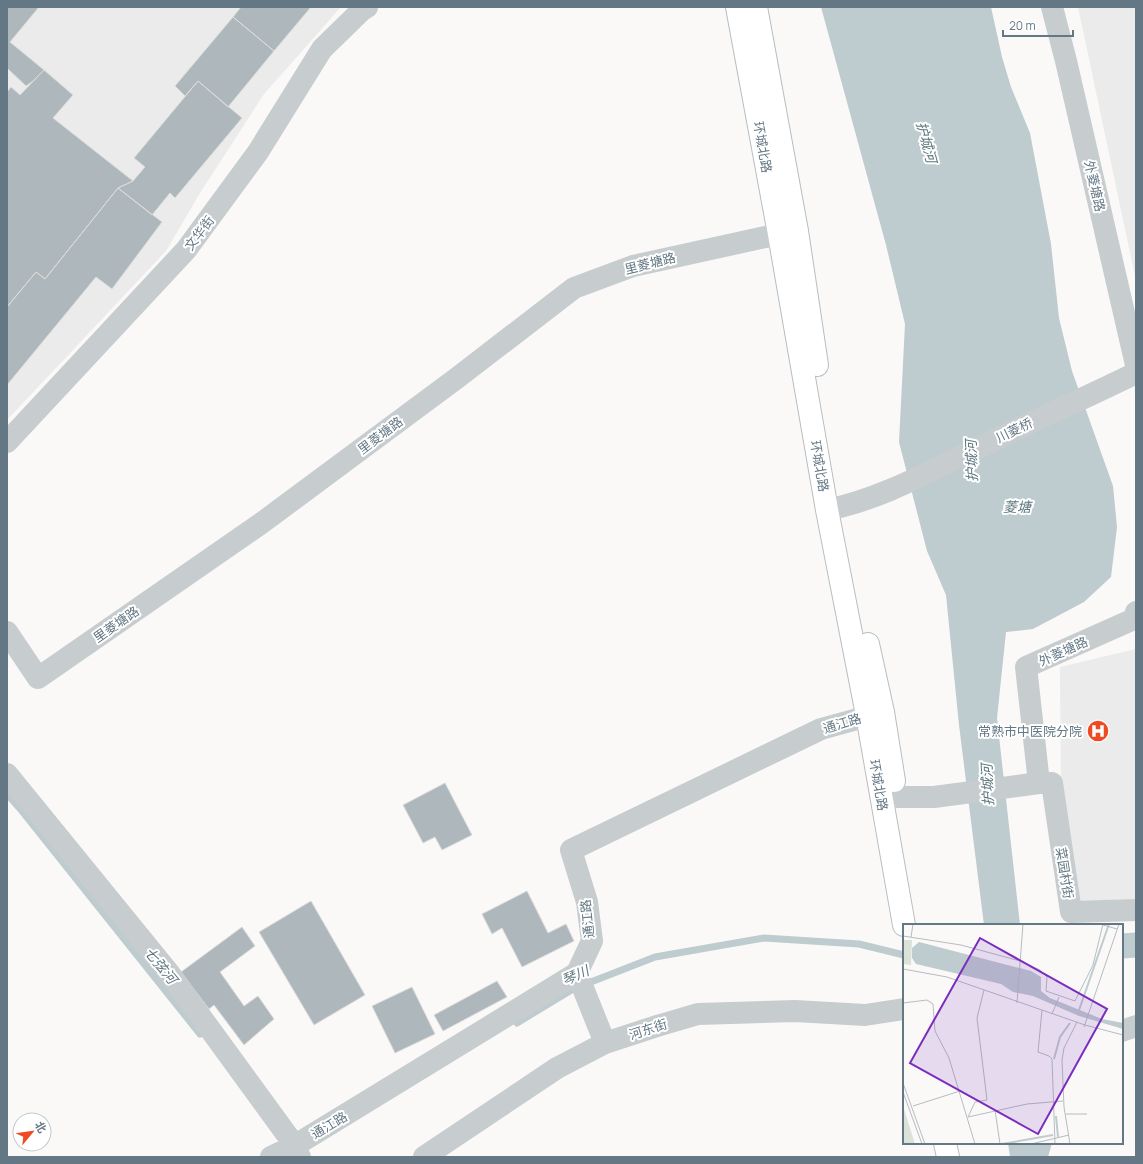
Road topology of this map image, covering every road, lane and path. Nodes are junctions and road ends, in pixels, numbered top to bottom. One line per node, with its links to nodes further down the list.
1 (367, 7): 8 (street, 文华街)
2 (737, 7): 5 (main road, 环城北路)
3 (756, 7): 5 (main road, 环城北路)
4 (1052, 7): 6 (street, 外菱塘路)
5 (788, 233): 9 (main road, 环城北路); 11 (street, 里菱塘路)
6 (1136, 365)
7 (1136, 373): 9 (street, 川菱桥)
8 (7, 442)
9 (833, 509): 12 (main road, 环城北路)
10 (1136, 612): 14 (street, 外菱塘路)
11 (7, 632)
12 (875, 713): 15 (main road, 环城北路); 17 (main road, 环城北路); 18 (street, 通江路)
13 (7, 774): 25 (street)
14 (1039, 783): 15 (street); 16 (street, 菜园村街)
15 (896, 797): 17 (main road, 环城北路)
16 (1136, 910)
17 (910, 922)
18 (577, 973): 22 (street); 25 (street, 通江路)
19 (903, 1009): 22 (street, 河东街)
20 (1136, 1026): 21 (street)
21 (1123, 1031)
22 (605, 1043): 27 (street, 河东街)
23 (945, 1144): 28 (main road)
24 (956, 1144): 29 (main road)
25 (297, 1152): 26 (street, 通江路)
26 (272, 1157)
27 (424, 1157)
28 (948, 1157)
29 (959, 1157)

